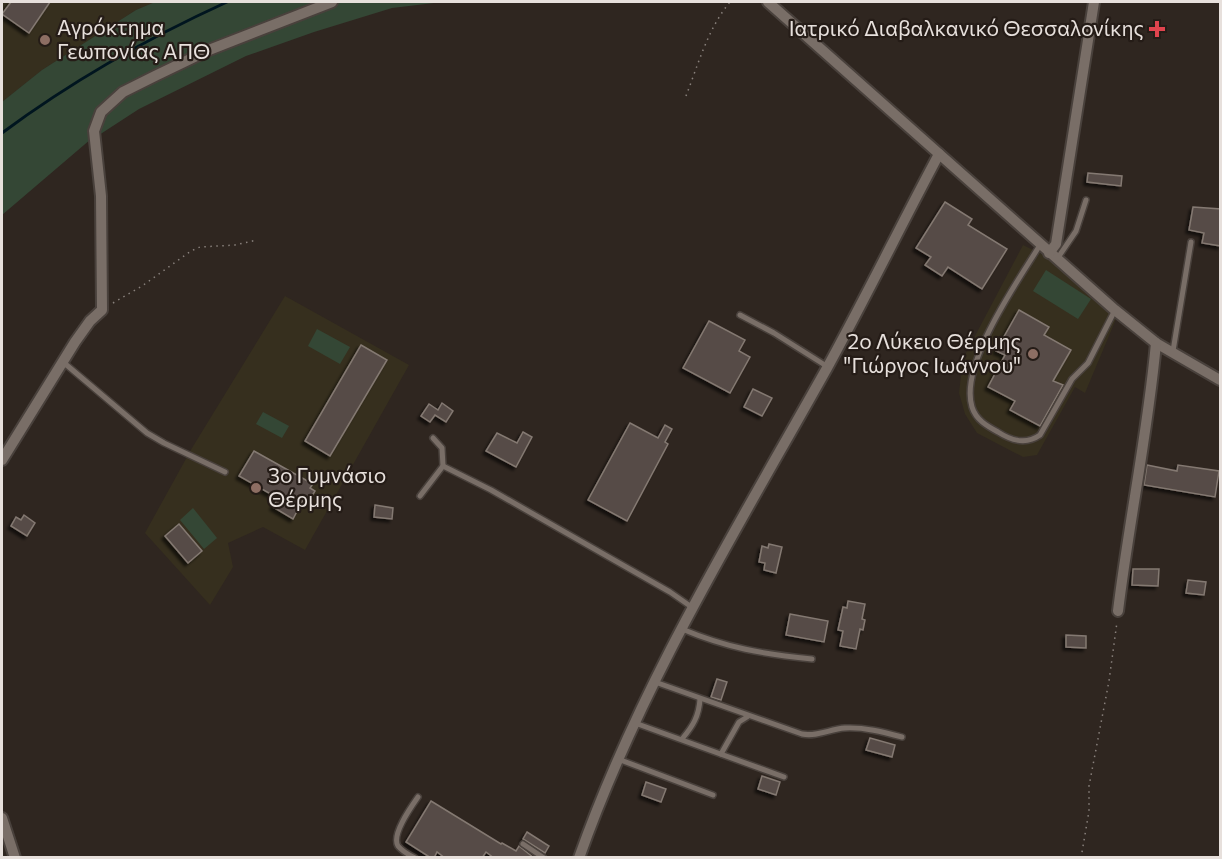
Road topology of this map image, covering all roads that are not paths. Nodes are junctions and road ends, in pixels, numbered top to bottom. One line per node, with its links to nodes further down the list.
1 (332, 2): 13 (street)
2 (768, 2): 4 (street)
3 (1094, 2): 8 (street)
4 (939, 154): 7 (street); 14 (street)
5 (1086, 200): 8 (lane)
6 (1191, 243): 12 (lane)
7 (1040, 245): 8 (street); 9 (lane)
8 (1053, 256): 9 (street)
9 (1115, 310): 11 (street)
10 (740, 315): 14 (lane)
11 (1156, 343): 12 (street); 22 (street)
12 (1173, 351): 15 (street)
13 (63, 362): 17 (street); 19 (lane)
14 (828, 367): 21 (street)
15 (1221, 380)
16 (433, 438): 18 (lane)
17 (2, 460)
18 (443, 466): 20 (lane); 21 (lane)
19 (225, 472)
20 (420, 496)
21 (693, 609): 23 (street)
22 (1118, 611)
23 (682, 629): 24 (lane); 25 (street)
24 (812, 659)
25 (655, 682): 26 (lane); 28 (street)
26 (700, 699): 27 (lane); 30 (lane)
27 (749, 717): 29 (lane); 31 (lane)
28 (635, 723): 30 (lane); 32 (street)
29 (902, 737)
30 (682, 739): 31 (lane)
31 (721, 754): 33 (lane)
32 (618, 759): 34 (lane); 41 (street)
33 (784, 777)
34 (713, 795)
35 (418, 797): 39 (lane)
36 (2, 818): 38 (street)
37 (523, 844): 40 (lane)
38 (15, 858)
39 (415, 858)
40 (544, 858)
41 (579, 858)

